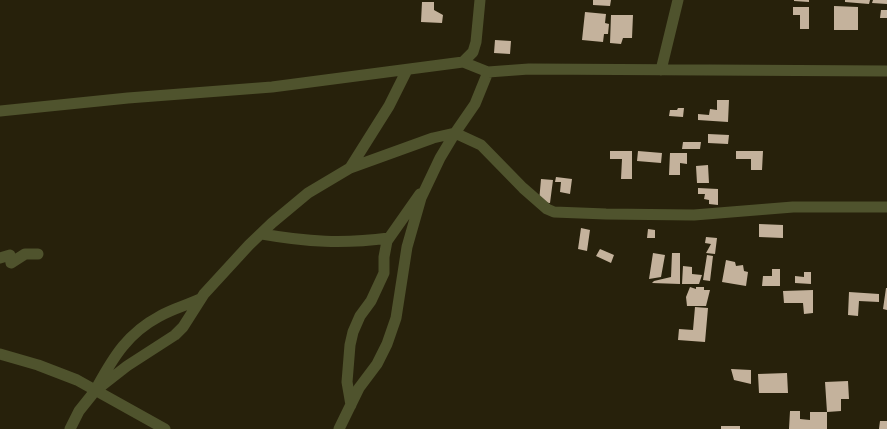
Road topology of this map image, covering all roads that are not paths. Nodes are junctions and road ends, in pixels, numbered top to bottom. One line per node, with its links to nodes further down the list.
1 (480, 0): 3 (street)
2 (678, 0): 5 (street)
3 (463, 62): 4 (street); 7 (street)
4 (407, 70): 8 (street); 10 (street)
5 (661, 70): 6 (street); 7 (street)
6 (887, 71)
7 (488, 72): 9 (street)
8 (0, 111)
9 (455, 133): 10 (street); 11 (street); 12 (street)
10 (350, 168): 13 (street)
11 (428, 182): 14 (street); 20 (street)
12 (887, 208)
13 (262, 234): 14 (street); 17 (street)
14 (389, 238): 20 (street)
15 (38, 254): 16 (street)
16 (0, 258)
17 (200, 299): 19 (street); 19 (street)
18 (0, 354): 19 (street)
19 (95, 391): 21 (street); 22 (street)
20 (351, 405): 23 (street)
21 (70, 429)
22 (165, 429)
23 (338, 429)

